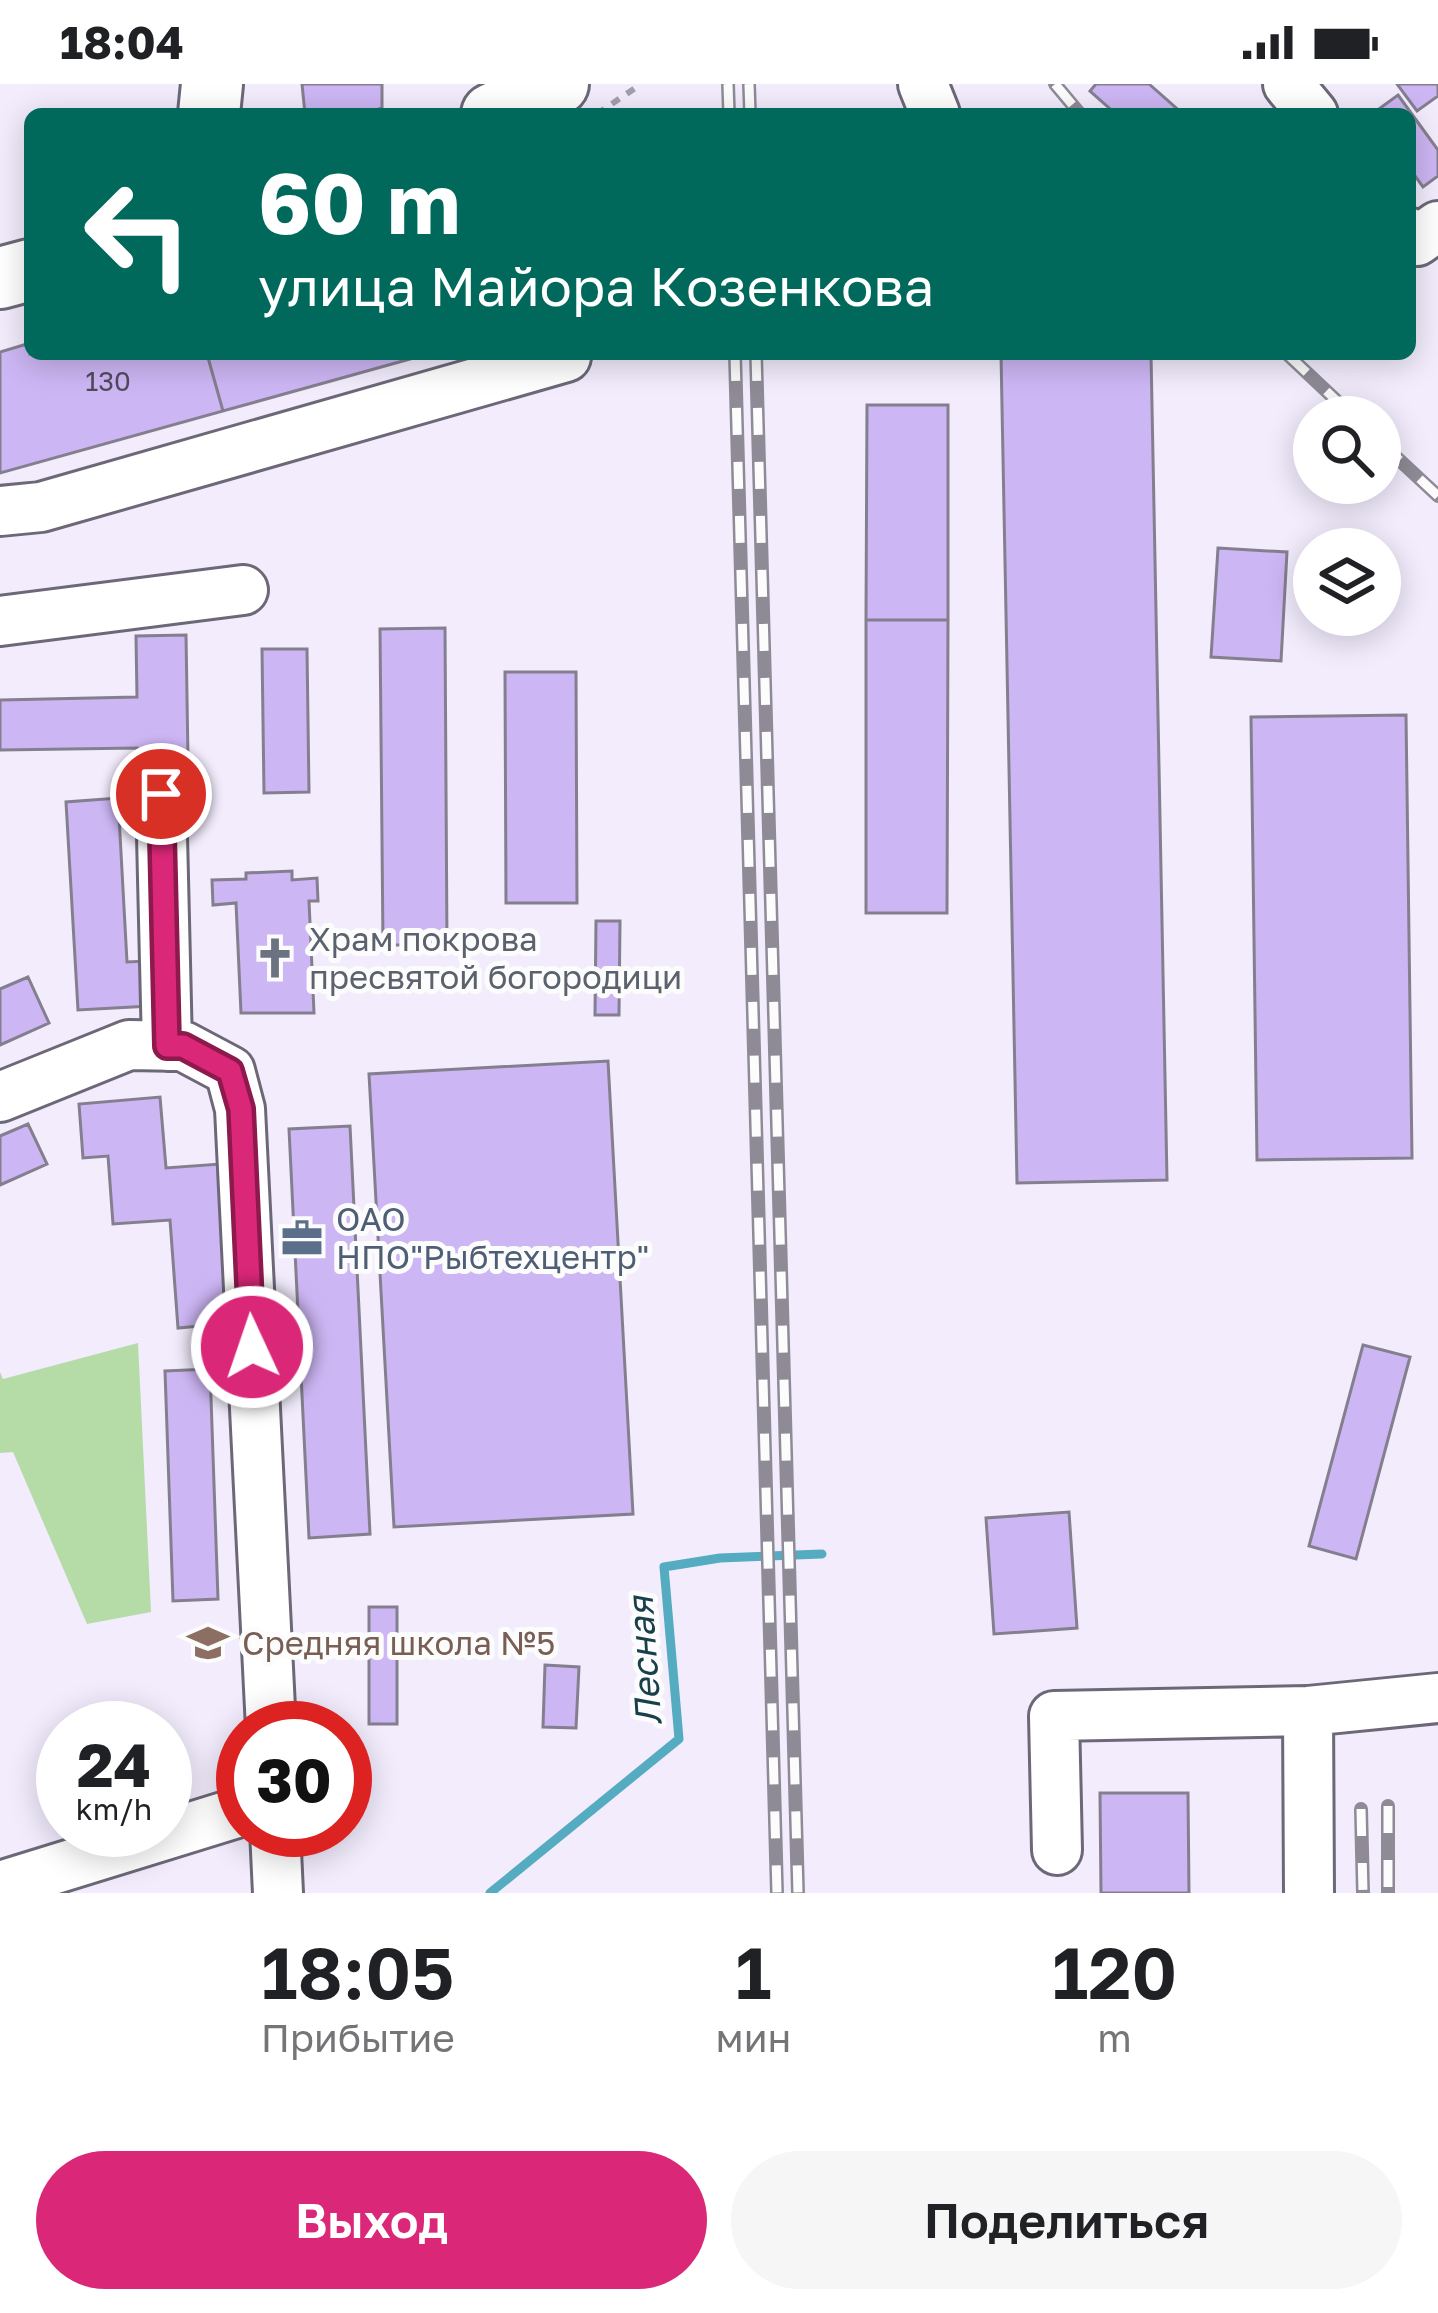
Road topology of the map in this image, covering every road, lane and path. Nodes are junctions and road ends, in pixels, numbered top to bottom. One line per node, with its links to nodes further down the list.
1 (641, 84): 3 (path)
2 (1288, 84): 5 (street)
3 (566, 92): 4 (main road)
4 (512, 108)
5 (1308, 108)
6 (556, 360): 7 (street)
7 (0, 511)
8 (243, 590): 9 (street)
9 (0, 621)
10 (161, 794): 11 (street)
11 (167, 1046): 12 (street); 14 (street)
12 (0, 1097)
13 (1438, 1698): 15 (street)
14 (270, 1701)
15 (1308, 1711): 17 (street); 21 (street)
16 (216, 1819): 19 (street)
17 (1057, 1850)
18 (276, 1857): 20 (street)
19 (0, 1886)
20 (278, 1893)
21 (1309, 1893)

